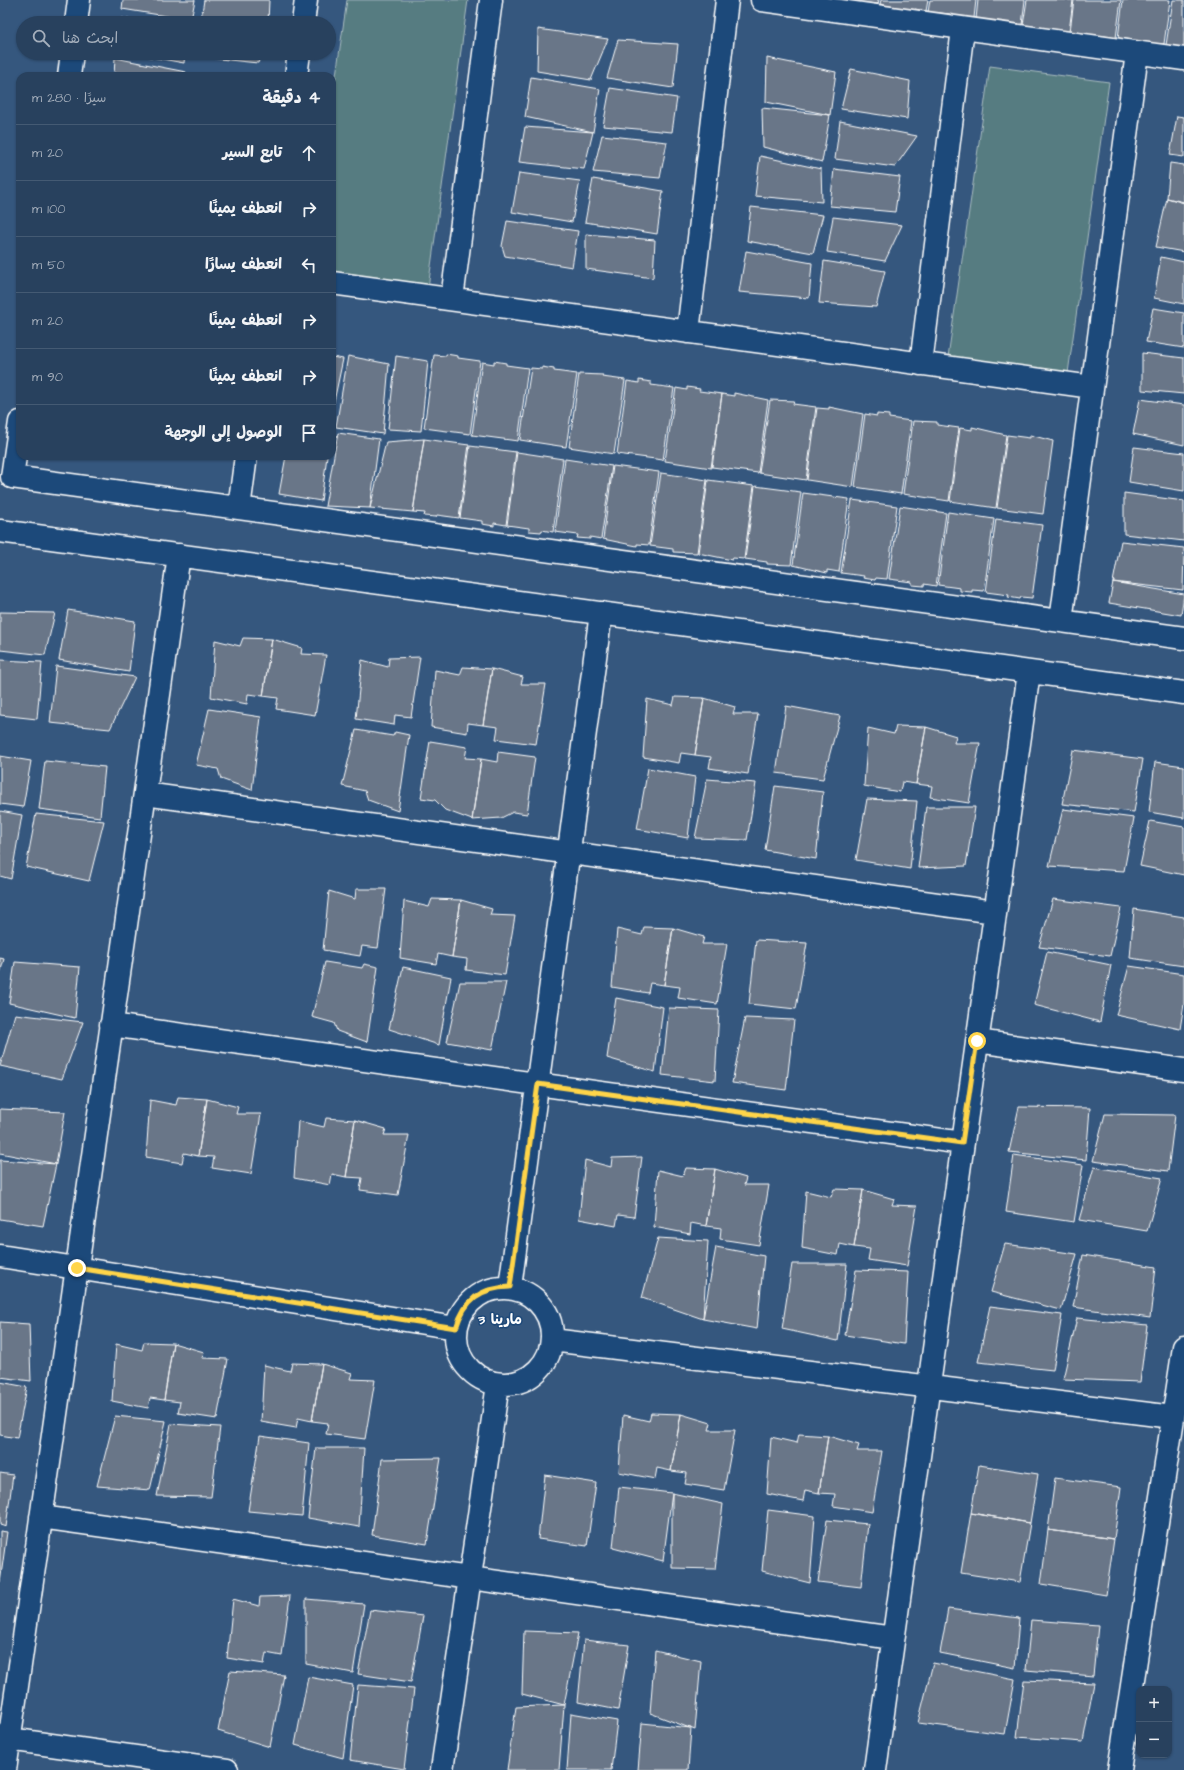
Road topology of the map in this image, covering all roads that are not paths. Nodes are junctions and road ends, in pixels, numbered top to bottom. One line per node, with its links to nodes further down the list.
1 (79, 0): 6 (street)
2 (306, 0): 7 (street)
3 (491, 0): 16 (street)
4 (728, 0): 17 (street)
5 (762, 0): 8 (street)
6 (77, 16)
7 (304, 16)
8 (963, 28): 9 (street); 18 (street)
9 (1137, 53): 10 (street); 19 (street)
10 (1184, 59)
11 (71, 60): 13 (street)
12 (298, 60): 14 (street)
13 (70, 72)
14 (297, 72)
15 (336, 283): 16 (street)
16 (452, 299): 17 (street)
17 (688, 332): 18 (street)
18 (921, 364): 19 (street)
19 (1092, 387): 26 (street)
20 (16, 450): 22 (street)
21 (245, 460): 22 (street)
22 (239, 508): 26 (street)
23 (0, 532): 24 (street)
24 (179, 555): 25 (street); 30 (street)
25 (601, 613): 28 (street); 31 (street)
26 (1061, 621): 27 (street)
27 (1184, 638)
28 (1029, 672): 29 (street); 32 (street)
29 (1184, 693)
30 (145, 794): 31 (street); 33 (street)
31 (569, 853): 32 (street); 36 (street)
32 (995, 912): 34 (street)
33 (111, 1025): 36 (street); 39 (street)
34 (977, 1041): 35 (street); 37 (street)
35 (1184, 1070)
36 (538, 1084): 37 (street); 40 (street)
37 (962, 1143): 45 (street)
38 (0, 1256): 39 (street)
39 (77, 1268): 41 (street); 47 (street)
40 (510, 1287): 41 (street); 42 (street)
41 (456, 1328): 44 (street)
42 (552, 1340): 44 (street); 45 (street)
43 (1184, 1347): 46 (street)
44 (498, 1384): 48 (street)
45 (928, 1387): 46 (street); 49 (street)
46 (1173, 1417): 55 (street)
47 (41, 1517): 48 (street); 50 (street)
48 (470, 1578): 49 (street); 53 (street)
49 (893, 1638): 54 (street)
50 (9, 1739): 51 (street); 52 (street)
51 (5, 1770)
52 (227, 1770)
53 (442, 1770)
54 (875, 1770)
55 (1119, 1770)

